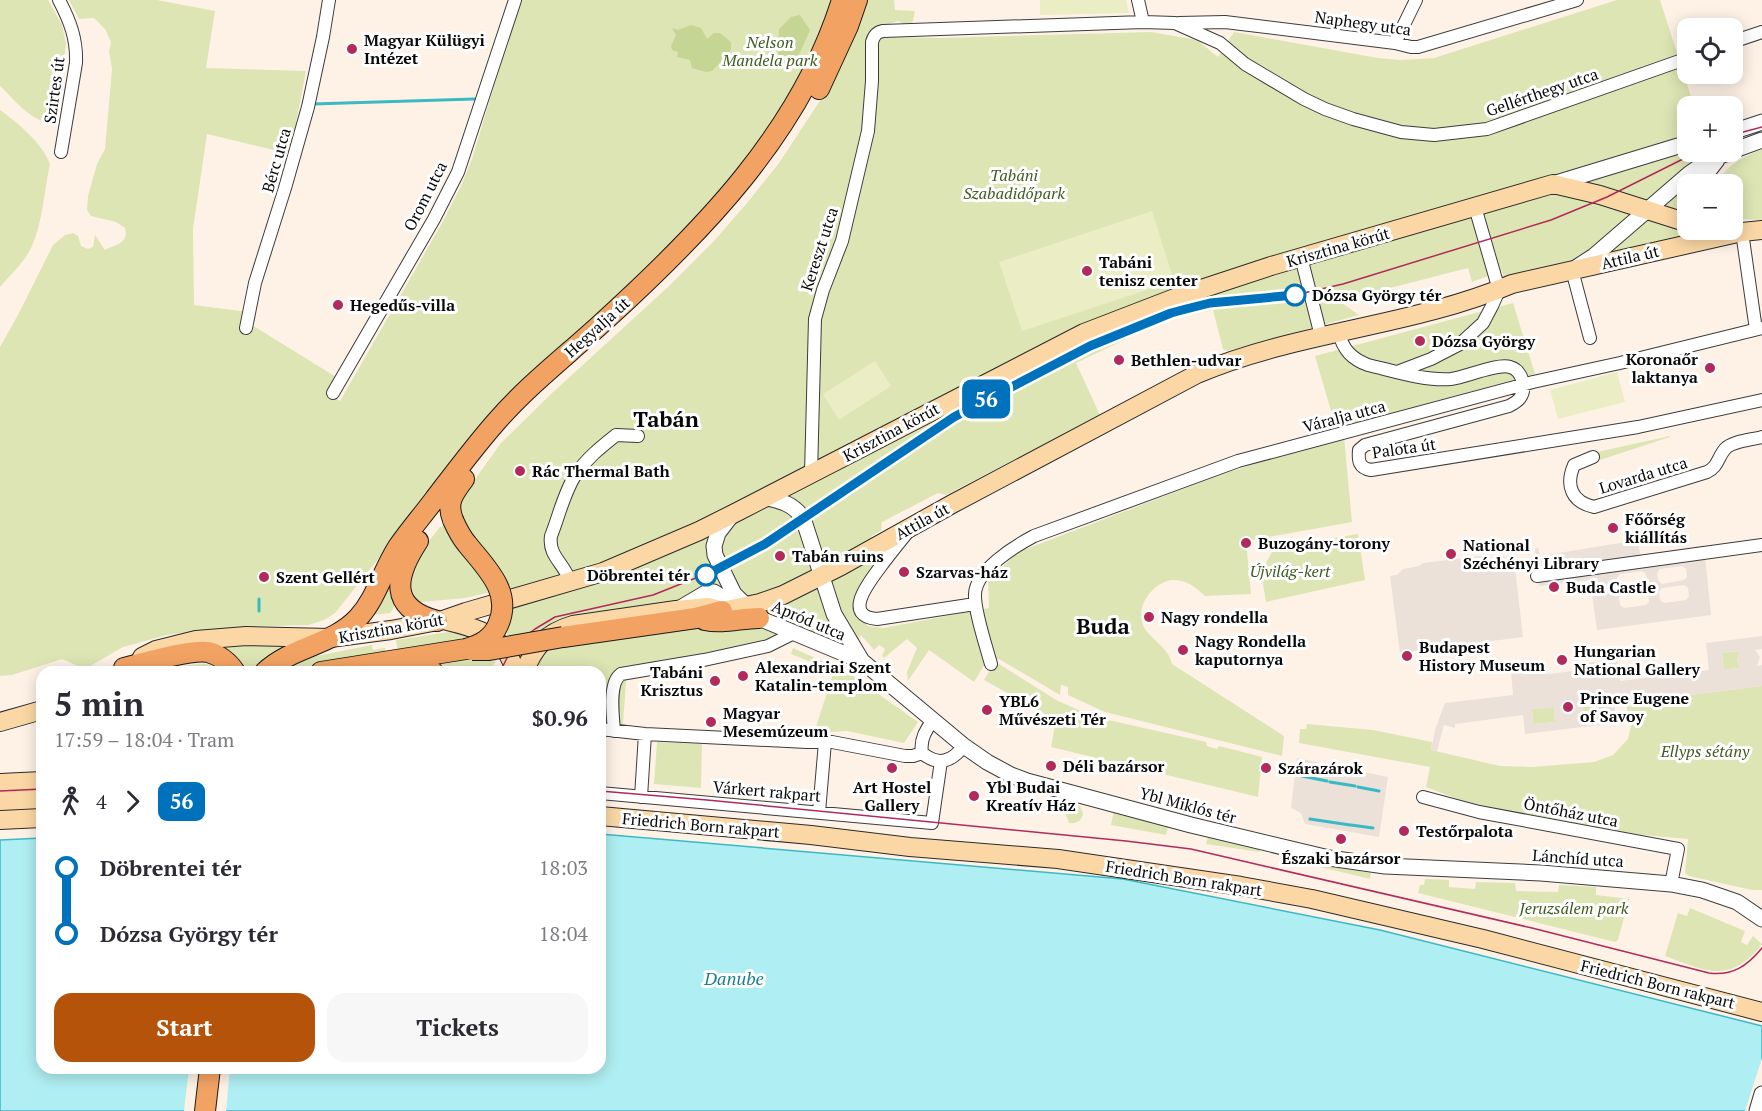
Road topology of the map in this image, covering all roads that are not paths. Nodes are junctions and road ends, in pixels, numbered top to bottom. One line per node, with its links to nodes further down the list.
1 (59, 0): 20 (street, Szirtes út)
2 (329, 0): 36 (street, Bérc utca)
3 (514, 0): 43 (street, Orom utca)
4 (842, 0): 63 (main road, Hegyalja út)
5 (857, 0): 49 (main road, Hegyalja út)
6 (1138, 0): 9 (street)
7 (1416, 0): 13 (street)
8 (1577, 0): 13 (street, Naphegy utca)
9 (1143, 22): 10 (street, Gellérthegy utca); 48 (street, Kereszt utca)
10 (1175, 23): 13 (street, Naphegy utca); 14 (street, Gellérthegy utca)
11 (1762, 32): 12 (street)
12 (1743, 38)
13 (1395, 43)
14 (1677, 62)
15 (1762, 122): 16 (street)
16 (1743, 128)
17 (1762, 140): 19 (street)
18 (1677, 146): 24 (street, Krisztina körút)
19 (1743, 147)
20 (61, 152)
21 (1705, 162): 26 (street)
22 (1719, 162): 23 (street)
23 (1707, 174)
24 (1553, 184): 25 (main road, Krisztina körút); 26 (main road, Krisztina körút)
25 (1475, 207): 32 (main road, Krisztina körút); 34 (street)
26 (1646, 210): 27 (main road, Krisztina körút); 33 (street)
27 (1677, 220)
28 (1762, 230): 29 (main road, Attila út)
29 (1743, 231)
30 (1698, 240): 33 (main road, Attila út)
31 (1738, 240): 35 (street)
32 (1300, 257): 37 (street); 48 (main road, Krisztina körút)
33 (1572, 270): 34 (main road, Attila út); 38 (street)
34 (1499, 290): 37 (main road); 39 (street)
35 (1758, 326): 42 (street, Váralja utca)
36 (246, 328)
37 (1330, 334): 40 (street); 52 (main road, Attila út)
38 (1590, 338)
39 (1431, 359): 40 (street); 41 (street)
40 (1397, 372): 41 (street)
41 (1421, 376): 42 (street)
42 (1523, 385): 44 (street, Palota út); 57 (street, Váralja utca)
43 (333, 393)
44 (1762, 400)
45 (638, 436): 56 (street)
46 (1762, 437): 47 (street, Lovarda utca)
47 (1593, 457)
48 (811, 474): 50 (main road, Krisztina körút)
49 (454, 494): 61 (main road, Hegyalja út); 64 (main road, bridge)
50 (766, 498): 51 (main road, Krisztina körút); 54 (street)
51 (733, 514): 56 (main road, Krisztina körút); 59 (street)
52 (914, 526): 54 (main road, Attila út); 57 (street)
53 (1762, 545): 55 (street)
54 (821, 576): 59 (main road, Attila út); 65 (street, Apród utca)
55 (1538, 576)
56 (570, 582): 61 (main road, Krisztina körút)
57 (975, 604): 67 (street, Váralja utca)
58 (722, 611): 59 (main road, Attila út); 60 (main road)
59 (753, 612): 60 (main road); 60 (street, Apród utca); 62 (street, Apród utca)
60 (683, 616): 64 (main road, bridge); 75 (main road)
61 (440, 621): 63 (main road, Krisztina körút); 74 (main road)
62 (794, 633): 65 (street, Apród utca); 80 (street)
63 (330, 638): 68 (main road, Krisztina körút); 71 (main road, Hegyalja út)
64 (466, 649): 66 (main road)
65 (862, 661): 77 (street, Apród utca)
66 (385, 663): 72 (main road); 73 (main road)
67 (991, 664)
68 (128, 666)
69 (136, 666): 70 (main road)
70 (230, 666)
71 (273, 666)
72 (364, 666)
73 (418, 666)
74 (514, 666)
75 (527, 666)
76 (36, 712): 78 (main road)
77 (933, 721): 81 (street, Apród utca); 85 (street)
78 (0, 722)
79 (606, 730): 80 (street)
80 (614, 731): 82 (street)
81 (947, 732): 84 (street, Ybl Miklós tér)
82 (645, 734): 83 (street); 90 (street)
83 (825, 742): 85 (street); 94 (street)
84 (964, 746): 86 (street); 98 (street, Ybl Miklós tér)
85 (922, 753): 86 (street)
86 (941, 761): 94 (street, Várkert rakpart)
87 (36, 781): 88 (main road)
88 (0, 783)
89 (606, 794): 90 (street, Várkert rakpart)
90 (641, 797): 94 (street, Várkert rakpart)
91 (1423, 797): 99 (street, Öntőház utca)
92 (36, 799): 93 (main road)
93 (0, 801)
94 (819, 812)
95 (606, 817): 103 (main road, Friedrich Born rakpart)
96 (36, 818): 97 (main road)
97 (0, 820)
98 (1413, 867): 99 (street, Lánchíd utca)
99 (1671, 884): 100 (street, Lánchíd utca)
100 (1737, 902): 101 (street, Lánchíd utca); 102 (street, Lánchíd utca)
101 (1762, 904)
102 (1762, 919)
103 (1759, 1011)
104 (209, 1074): 106 (main road)
105 (1762, 1094): 107 (street)
106 (205, 1111)
107 (1757, 1111)

